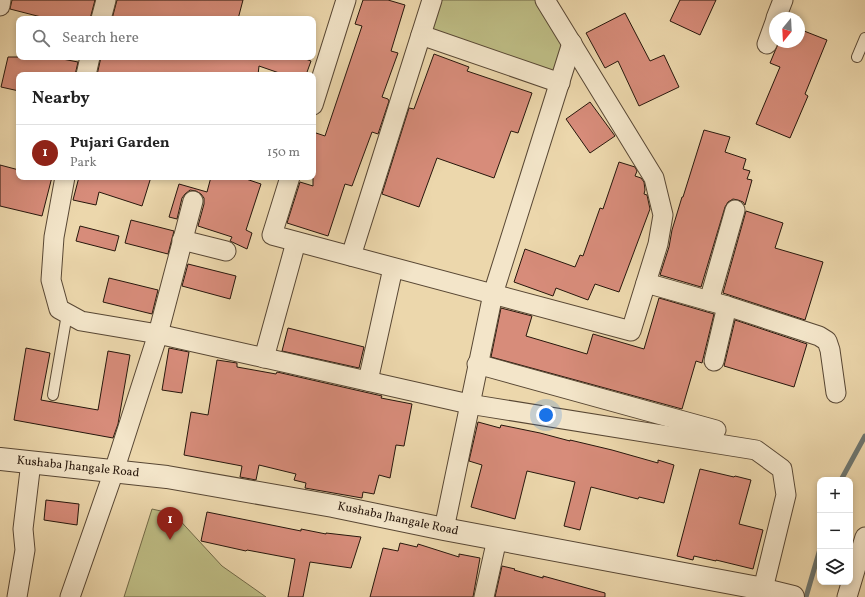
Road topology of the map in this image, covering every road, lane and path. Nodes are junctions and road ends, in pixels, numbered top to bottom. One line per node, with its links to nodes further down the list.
1 (1, 0): 7 (street)
2 (106, 0): 9 (street)
3 (346, 0): 19 (street)
4 (432, 0): 10 (street)
5 (545, 0): 13 (street)
6 (783, 0): 8 (street)
7 (0, 6)
8 (778, 12)
9 (102, 16)
10 (421, 35): 18 (street); 27 (street)
11 (769, 38): 14 (street)
12 (865, 38): 15 (lane)
13 (572, 43): 18 (street); 29 (street)
14 (767, 44)
15 (857, 57)
16 (89, 60): 17 (street)
17 (87, 72)
18 (560, 83): 30 (street)
19 (316, 95)
20 (64, 180): 33 (street)
21 (289, 180): 25 (street)
22 (193, 201): 24 (street)
23 (734, 210): 31 (street)
24 (182, 240): 26 (street); 34 (street)
25 (296, 242): 27 (street); 35 (street)
26 (226, 251)
27 (351, 256): 28 (street)
28 (393, 268): 30 (street); 38 (street)
29 (646, 283): 30 (street); 31 (street)
30 (493, 294): 37 (street)
31 (708, 301): 32 (street)
32 (727, 306): 36 (street); 39 (street)
33 (67, 314): 34 (street); 40 (lane)
34 (158, 334): 35 (street); 45 (street)
35 (264, 358): 38 (street)
36 (714, 361)
37 (477, 364): 41 (street); 42 (street)
38 (368, 381): 41 (street)
39 (836, 393)
40 (53, 395)
41 (469, 404): 46 (street); 49 (street)
42 (716, 430)
43 (0, 459): 44 (street, Kushaba Jhangale Road)
44 (31, 462): 45 (street, Kushaba Jhangale Road); 50 (street)
45 (114, 471): 46 (street, Kushaba Jhangale Road); 51 (street)
46 (444, 529): 48 (street, Kushaba Jhangale Road)
47 (865, 537): 53 (street)
48 (497, 539): 49 (street, Kushaba Jhangale Road); 52 (street)
49 (767, 592)
50 (17, 597)
51 (70, 597)
52 (484, 597)
53 (846, 597)

